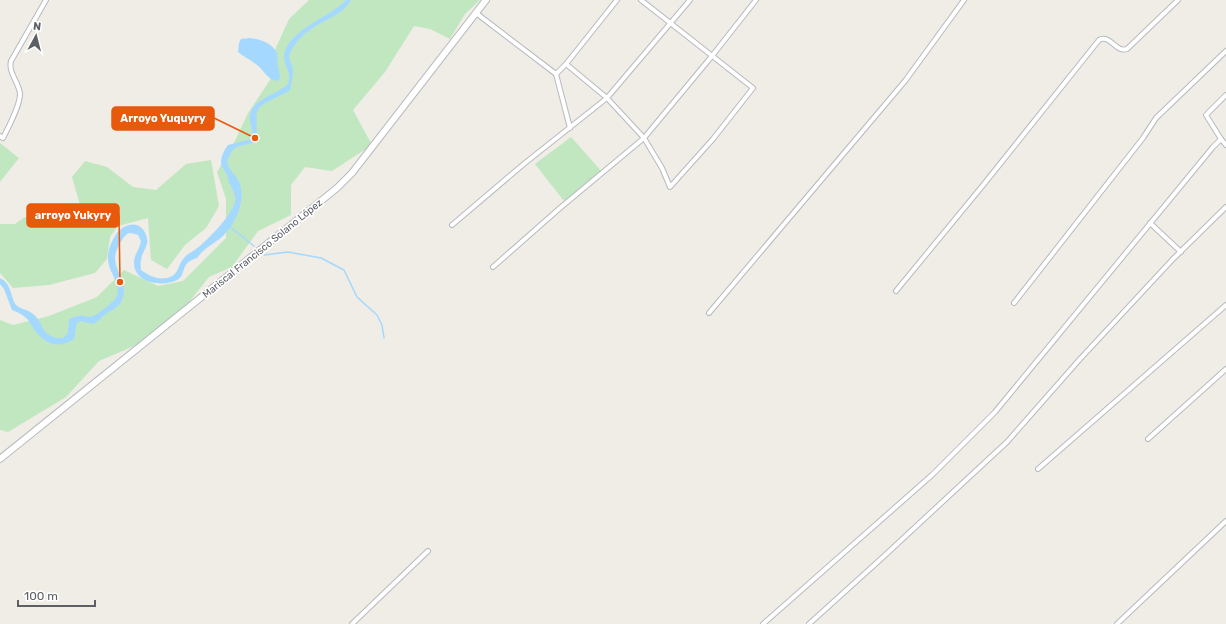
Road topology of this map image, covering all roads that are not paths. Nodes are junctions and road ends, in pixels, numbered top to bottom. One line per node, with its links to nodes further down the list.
1 (46, 0): 18 (street)
2 (486, 0): 9 (main road, Mariscal Francisco Solano López)
3 (617, 0): 13 (street)
4 (641, 0): 10 (street)
5 (690, 0): 10 (street)
6 (756, 0): 12 (street)
7 (964, 0): 30 (street)
8 (1178, 0): 27 (street)
9 (476, 13): 14 (street); 33 (main road, Mariscal Francisco Solano López)
10 (671, 23): 12 (street); 16 (street)
11 (1226, 51): 28 (street)
12 (712, 56): 19 (street); 19 (street)
13 (566, 64): 14 (street); 16 (street)
14 (556, 74): 17 (street)
15 (1226, 95): 20 (street)
16 (607, 98): 17 (street); 19 (street)
17 (570, 128): 24 (street)
18 (0, 136)
19 (644, 138): 26 (street)
20 (1221, 139): 21 (street); 23 (street)
21 (1226, 145)
22 (1226, 208): 25 (street)
23 (1150, 223): 25 (street); 38 (street)
24 (452, 225)
25 (1181, 252): 39 (street)
26 (493, 267)
27 (896, 291)
28 (1014, 304)
29 (1226, 305): 34 (street)
30 (709, 313)
31 (1226, 369): 32 (street)
32 (1148, 439)
33 (0, 459)
34 (1038, 469)
35 (1226, 521): 40 (street)
36 (428, 551): 37 (street)
37 (352, 624)
38 (762, 624)
39 (809, 624)
40 (1118, 624)

